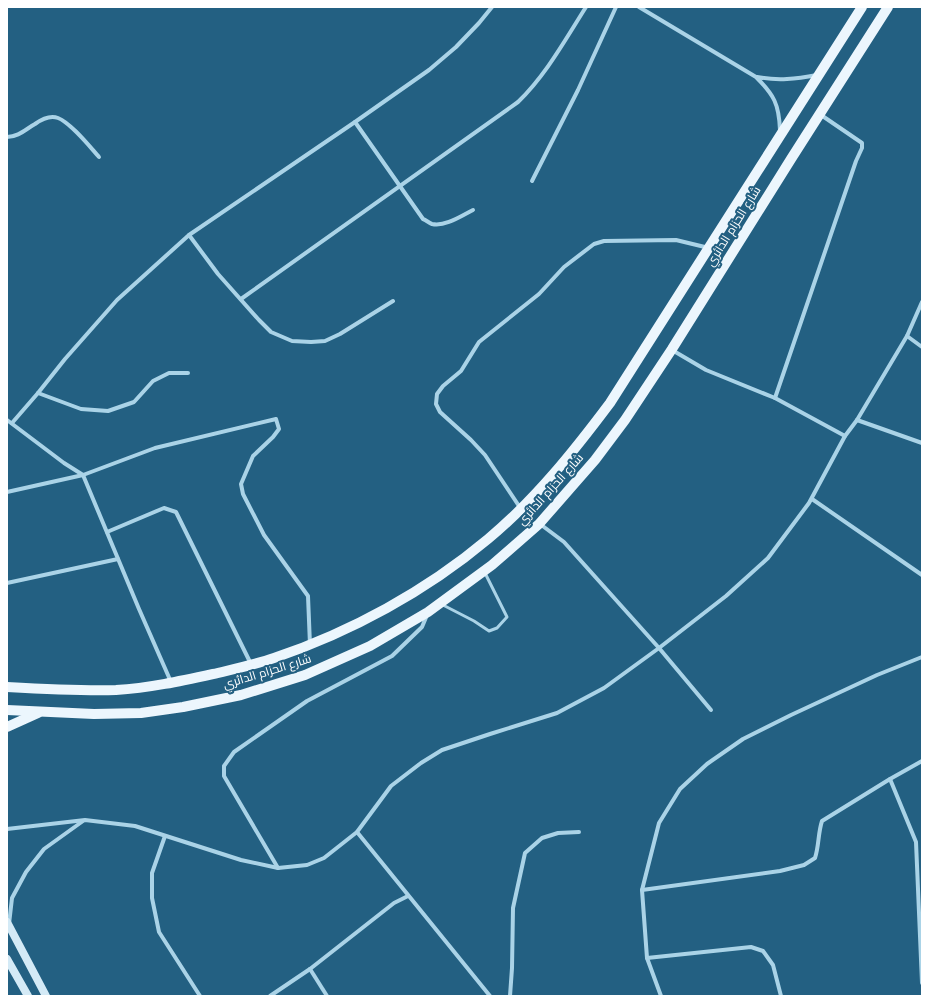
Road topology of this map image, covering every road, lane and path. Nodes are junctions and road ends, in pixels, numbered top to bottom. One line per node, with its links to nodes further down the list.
1 (492, 7): 10 (street)
2 (586, 7): 15 (street)
3 (616, 7): 14 (street)
4 (638, 7): 8 (street)
5 (862, 7): 7 (main road, شارع الحزام الدائري)
6 (888, 7): 9 (main road, شارع الحزام الدائري)
7 (820, 74): 8 (street); 11 (main road, شارع الحزام الدائري)
8 (756, 77): 11 (street)
9 (820, 114): 24 (main road, شارع الحزام الدائري); 27 (street)
10 (355, 122): 15 (street); 17 (street)
11 (780, 135): 18 (main road, شارع الحزام الدائري)
12 (7, 137): 13 (street)
13 (99, 157)
14 (532, 181)
15 (401, 186): 16 (street); 19 (street)
16 (472, 210)
17 (189, 235): 19 (street); 26 (street)
18 (709, 248): 36 (main road, شارع الحزام الدائري); 36 (street)
19 (241, 299): 20 (street)
20 (393, 301)
21 (922, 302): 22 (street)
22 (906, 336): 23 (street); 29 (street)
23 (922, 347)
24 (672, 349): 27 (street); 37 (main road, شارع الحزام الدائري)
25 (188, 373): 26 (street)
26 (38, 393): 30 (street)
27 (774, 398): 31 (street)
28 (7, 420): 30 (street)
29 (857, 420): 31 (street); 32 (street)
30 (12, 423): 33 (street)
31 (845, 436): 35 (street)
32 (922, 443)
33 (83, 475): 34 (street); 38 (street); 45 (street)
34 (7, 492)
35 (812, 499): 41 (street); 46 (street)
36 (521, 509): 45 (main road, شارع الحزام الدائري)
37 (539, 524): 40 (main road, شارع الحزام الدائري); 46 (street)
38 (107, 532): 39 (street); 48 (street)
39 (118, 559): 42 (street); 49 (street)
40 (484, 571): 43 (main road, شارع الحزام الدائري); 43 (lane)
41 (922, 575)
42 (7, 583)
43 (439, 604): 44 (main road, شارع الحزام الدائري)
44 (428, 612): 53 (main road, شارع الحزام الدائري); 64 (street)
45 (310, 645): 48 (main road, شارع الحزام الدائري)
46 (659, 648): 52 (street); 59 (street)
47 (922, 657): 65 (street)
48 (251, 665): 49 (main road, شارع الحزام الدائري)
49 (172, 684): 50 (main road, شارع الحزام الدائري)
50 (7, 687)
51 (7, 710): 53 (main road, شارع الحزام الدائري)
52 (711, 710)
53 (40, 712): 54 (main road)
54 (7, 727)
55 (922, 762): 56 (street)
56 (890, 779): 63 (street); 65 (street)
57 (85, 820): 58 (street); 61 (street); 67 (street)
58 (7, 829)
59 (358, 832): 64 (street); 66 (street)
60 (578, 832): 78 (street)
61 (165, 836): 64 (street); 74 (street)
62 (922, 841): 63 (street)
63 (916, 842): 71 (street)
64 (278, 868)
65 (642, 890): 68 (street)
66 (408, 896): 70 (street); 77 (street)
67 (8, 924): 73 (main road)
68 (647, 958): 79 (street); 80 (street)
69 (7, 959): 72 (main road)
70 (310, 969): 75 (street); 76 (street)
71 (922, 983)
72 (28, 996)
73 (46, 996)
74 (200, 996)
75 (270, 996)
76 (327, 996)
77 (490, 996)
78 (510, 996)
79 (661, 996)
80 (781, 996)

